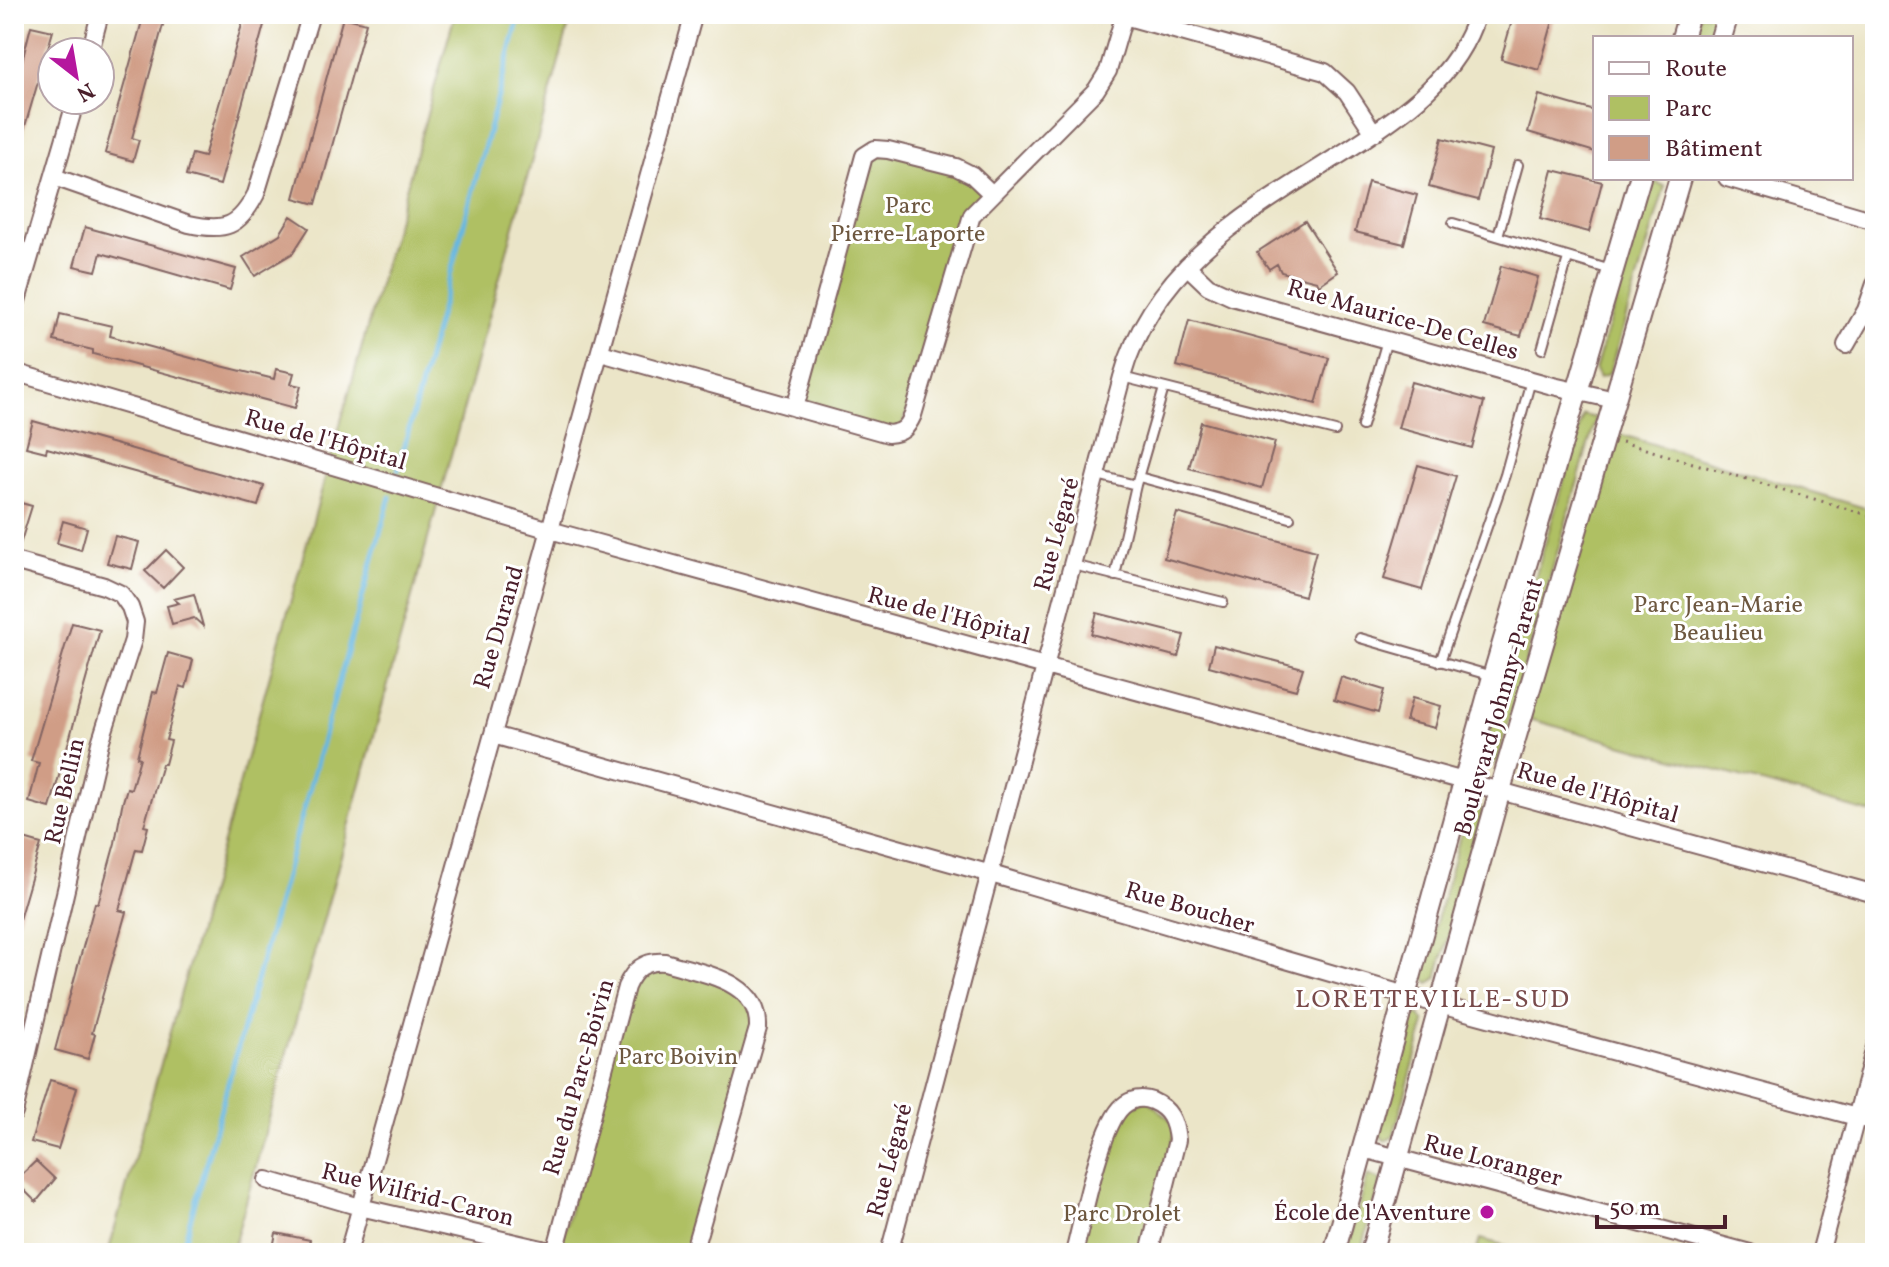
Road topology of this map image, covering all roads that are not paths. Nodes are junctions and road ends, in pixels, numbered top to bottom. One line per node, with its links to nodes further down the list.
1 (100, 14): 8 (street)
2 (311, 14): 14 (street)
3 (694, 14): 30 (street, Rue Durand)
4 (1477, 14): 12 (street, Rue Légaré)
5 (1689, 14): 9 (street)
6 (1728, 14): 10 (street)
7 (1121, 15): 12 (street); 18 (street)
8 (94, 36)
9 (1683, 36)
10 (1722, 36)
11 (71, 116): 14 (street)
12 (1374, 133): 23 (street, Rue Légaré)
13 (1518, 165): 21 (lane)
14 (54, 177): 26 (street)
15 (1639, 180): 24 (street, Boulevard Johnny-Parent)
16 (1679, 180): 36 (street, Boulevard Johnny-Parent)
17 (1734, 180): 19 (street)
18 (992, 194): 37 (street); 37 (street)
19 (1875, 221)
20 (1453, 223): 21 (lane)
21 (1498, 236): 22 (lane)
22 (1568, 258): 24 (lane); 29 (lane)
23 (1187, 266): 27 (street, Rue Maurice-De Celles); 32 (street, Rue Légaré)
24 (1612, 270): 35 (street, Boulevard Johnny-Parent)
25 (1875, 284): 28 (street)
26 (14, 311)
27 (1387, 340): 33 (street, Rue Maurice-De Celles); 38 (lane)
28 (1846, 345)
29 (1542, 349)
30 (601, 353): 37 (street); 43 (street, Rue Durand)
31 (14, 372): 43 (street, Rue de l'Hôpital)
32 (1122, 377): 34 (lane); 40 (street, Rue Légaré)
33 (1531, 380): 35 (street, Rue Maurice-De Celles); 49 (lane)
34 (1164, 388): 39 (lane); 41 (lane)
35 (1576, 391): 36 (street, Rue Maurice-De Celles); 51 (street, Boulevard Johnny-Parent)
36 (1615, 400): 54 (street, Boulevard Johnny-Parent)
37 (795, 408)
38 (1362, 426)
39 (1335, 431)
40 (1097, 475): 41 (lane); 45 (street, Rue Légaré)
41 (1137, 481): 42 (lane); 46 (lane)
42 (1290, 518)
43 (550, 530): 50 (street, Rue de l'Hôpital); 52 (street, Rue Durand)
44 (14, 561): 60 (street, Rue Bellin)
45 (1073, 565): 46 (lane); 50 (street, Rue Légaré)
46 (1115, 576): 47 (lane)
47 (1223, 602)
48 (1360, 638): 49 (lane)
49 (1440, 662): 51 (lane)
50 (1046, 666): 53 (street, Rue de l'Hôpital); 55 (street, Rue Légaré)
51 (1493, 677): 53 (street, Boulevard Johnny-Parent)
52 (493, 735): 55 (street, Rue Boucher); 66 (street, Rue Durand)
53 (1464, 781): 54 (street, Rue de l'Hôpital); 57 (street, Boulevard Johnny-Parent)
54 (1500, 790): 56 (street, Rue de l'Hôpital); 58 (street, Boulevard Johnny-Parent)
55 (991, 874): 57 (street, Rue Boucher); 70 (street, Rue Légaré)
56 (1875, 894)
57 (1406, 995): 58 (street, Rue Boucher); 63 (street, Boulevard Johnny-Parent)
58 (1440, 1005): 61 (street, Rue Boucher); 64 (street, Boulevard Johnny-Parent)
59 (1875, 1047): 61 (street)
60 (14, 1113)
61 (1856, 1117): 62 (street, Rue Boucher); 76 (street)
62 (1875, 1122)
63 (1364, 1149): 64 (street, Rue Loranger); 73 (street, Boulevard Johnny-Parent)
64 (1397, 1159): 74 (street, Boulevard Johnny-Parent); 75 (street, Rue Loranger)
65 (267, 1180): 66 (street, Rue Wilfrid-Caron)
66 (360, 1207): 67 (street, Rue Wilfrid-Caron); 68 (street, Rue Durand)
67 (557, 1252): 69 (street, Rue du Parc-Boivin)
68 (348, 1253)
69 (693, 1253)
70 (889, 1253)
71 (1074, 1253): 72 (street)
72 (1149, 1253)
73 (1334, 1253)
74 (1371, 1253)
75 (1750, 1253)
76 (1820, 1253)

